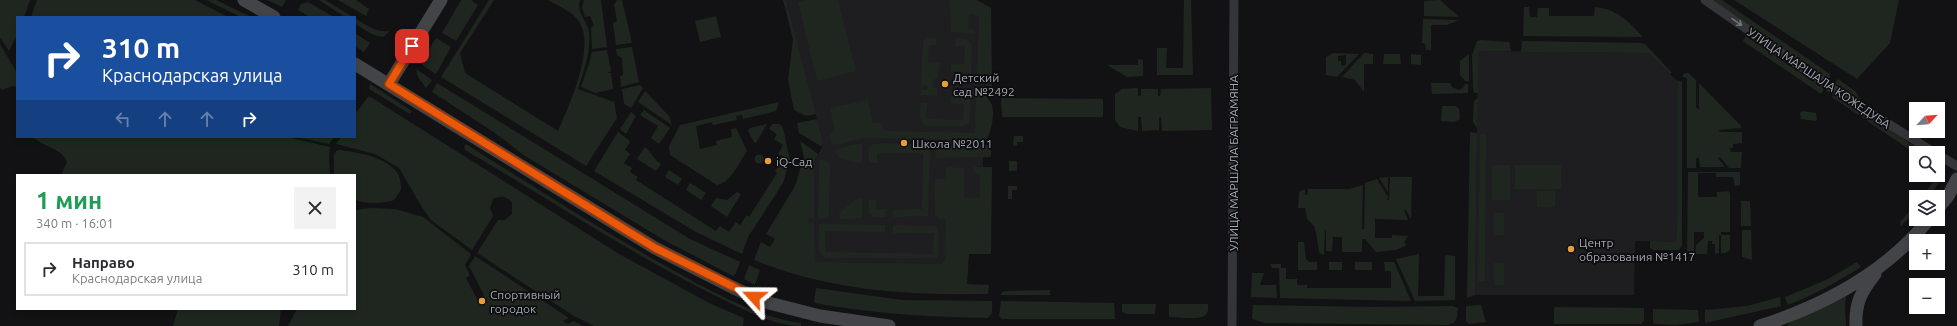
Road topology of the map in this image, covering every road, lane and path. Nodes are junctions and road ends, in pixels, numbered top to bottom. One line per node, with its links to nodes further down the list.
1 (244, 0): 5 (main road)
2 (441, 0): 7 (main road)
3 (1234, 0): 16 (street, УЛИЦА МАРШАЛА БАГРАМЯНА)
4 (1705, 0): 8 (street, УЛИЦА МАРШАЛА КОЖЕДУБА, one-way to 8)
5 (272, 16)
6 (356, 65): 7 (main road)
7 (389, 84): 15 (main road)
8 (1924, 146)
9 (1945, 159): 10 (street)
10 (1957, 166)
11 (1957, 179): 12 (main road)
12 (1945, 200)
13 (1922, 226): 14 (main road)
14 (1882, 265): 17 (main road); 18 (main road)
15 (889, 326)
16 (1232, 326)
17 (1760, 326)
18 (1856, 326)

